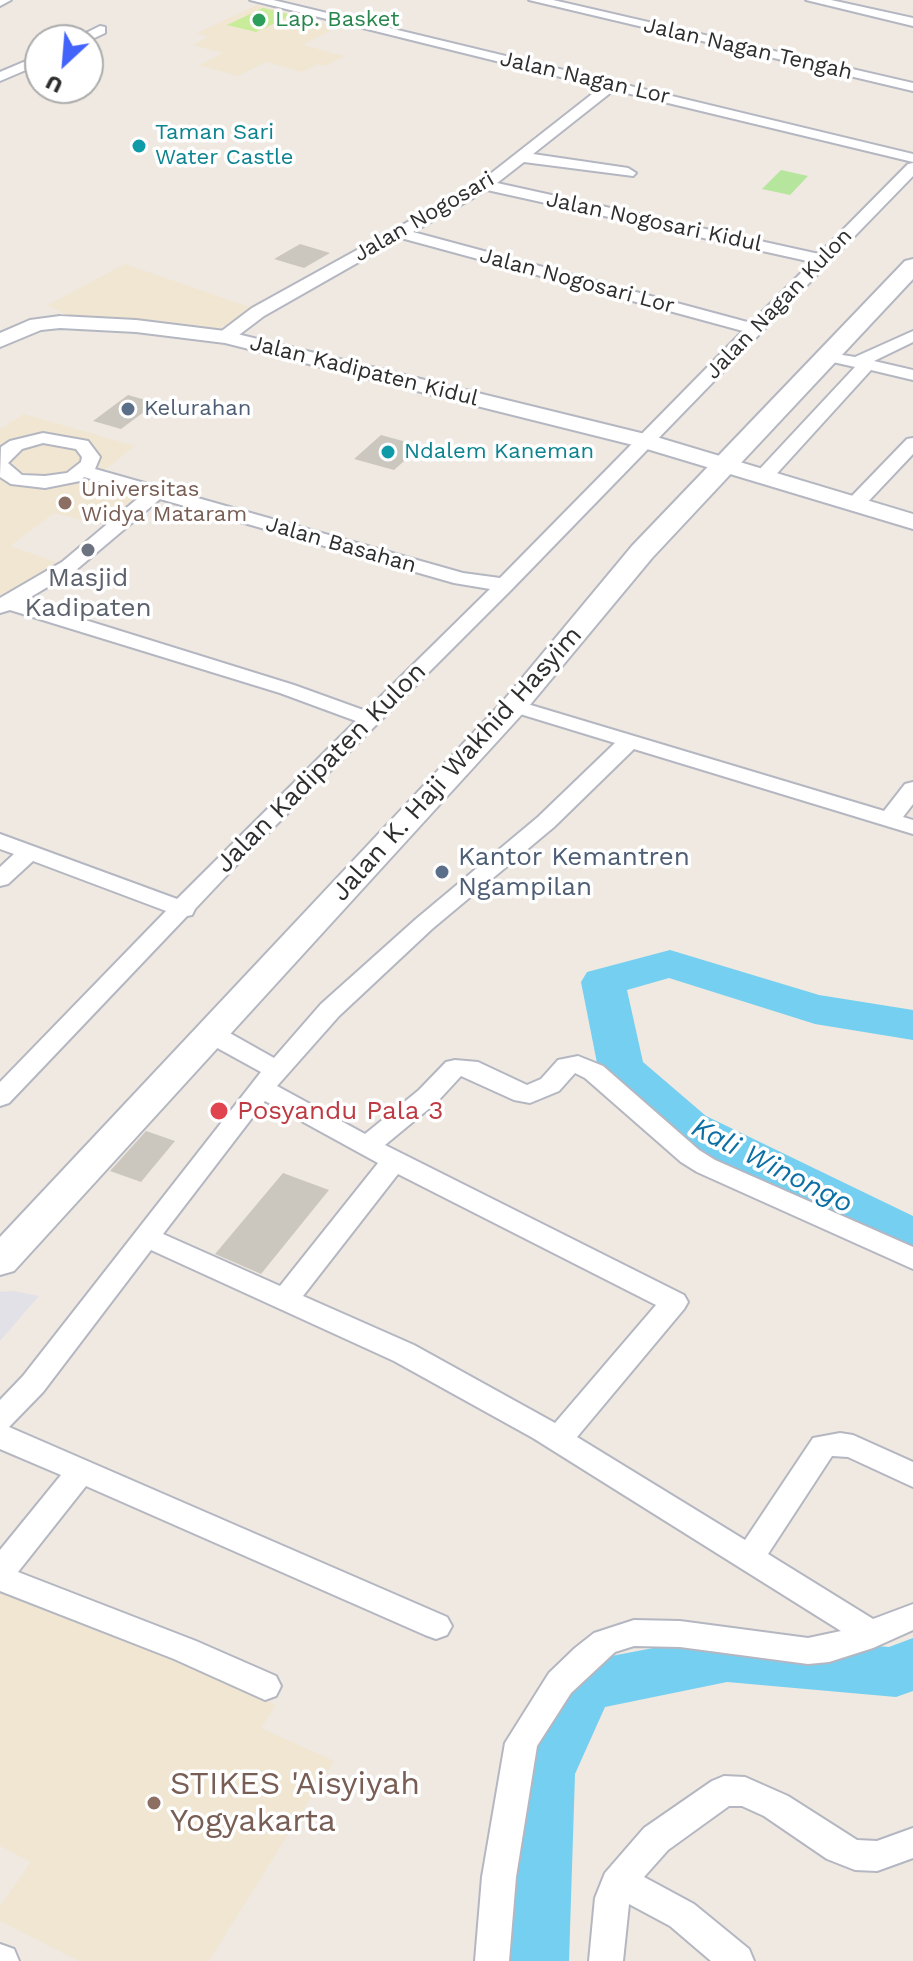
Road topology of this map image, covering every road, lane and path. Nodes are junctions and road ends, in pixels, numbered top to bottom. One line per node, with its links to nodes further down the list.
1 (257, 0): 7 (street, Jalan Nagan Lor)
2 (536, 0): 8 (street, Jalan Nagan Tengah)
3 (813, 0): 4 (street)
4 (913, 22)
5 (24, 66): 6 (street)
6 (0, 77)
7 (613, 84): 9 (street, Jalan Nogosari); 10 (street, Jalan Nagan Lor)
8 (913, 87)
9 (522, 157): 12 (street); 13 (street, Jalan Nogosari)
10 (913, 158)
11 (913, 167): 15 (street, Jalan Nagan Kulon)
12 (628, 173)
13 (485, 185): 14 (street, Jalan Nogosari); 15 (street, Jalan Nogosari Kidul)
14 (399, 233): 17 (street, Jalan Nogosari Lor); 19 (street, Jalan Nogosari)
15 (822, 259): 17 (street, Jalan Nagan Kulon)
16 (913, 266): 21 (main road, Jalan K. Haji Wakhid Hasyim)
17 (755, 329): 23 (street, Jalan Nagan Kulon)
18 (913, 336): 21 (street)
19 (225, 337): 20 (street, Jalan Kadipaten Kidul); 23 (street, Jalan Kadipaten Kidul)
20 (0, 341)
21 (852, 361): 22 (street); 26 (main road, Jalan K. Haji Wakhid Hasyim); 28 (street)
22 (913, 375)
23 (645, 441): 26 (street, Jalan Kadipaten Kidul); 32 (street, Jalan Kadipaten Kulon)
24 (913, 443): 30 (street)
25 (2, 456): 27 (street); 27 (street)
26 (725, 464): 28 (street, Jalan Kadipaten Kidul); 34 (main road, Jalan K. Haji Wakhid Hasyim)
27 (83, 471): 29 (street, Jalan Basahan)
28 (764, 476): 30 (street, Jalan Kadipaten Kidul)
29 (154, 494): 32 (street, Jalan Basahan); 33 (street)
30 (856, 503): 31 (street, Jalan Kadipaten Kidul)
31 (913, 522)
32 (498, 592): 35 (street, Jalan Kadipaten Kulon)
33 (3, 604): 35 (street)
34 (514, 706): 36 (street); 44 (main road, Jalan K. Haji Wakhid Hasyim)
35 (369, 719): 43 (street, Jalan Kadipaten Kulon)
36 (628, 743): 38 (street); 45 (street)
37 (913, 789): 38 (street)
38 (890, 819): 39 (street)
39 (913, 827)
40 (0, 841): 41 (street)
41 (30, 852): 42 (street); 43 (street)
42 (0, 879)
43 (184, 910): 46 (street, Jalan Kadipaten Kulon)
44 (210, 1033): 45 (street); 51 (main road, Jalan K. Haji Wakhid Hasyim)
45 (269, 1079): 47 (street); 49 (street)
46 (0, 1097)
47 (367, 1146): 48 (street); 50 (street)
48 (394, 1161): 52 (street); 55 (street)
49 (148, 1238): 52 (street); 53 (street)
50 (913, 1259)
51 (0, 1261)
52 (285, 1299): 55 (street)
53 (0, 1419)
54 (0, 1436): 56 (street)
55 (558, 1440): 58 (street)
56 (80, 1473): 59 (street); 62 (street)
57 (913, 1475): 58 (street)
58 (749, 1559): 63 (street)
59 (0, 1572)
60 (0, 1578): 64 (street)
61 (913, 1617): 63 (street)
62 (436, 1626)
63 (873, 1635): 67 (street)
64 (265, 1686)
65 (913, 1843): 66 (street)
66 (617, 1884): 68 (street); 69 (street)
67 (492, 1961)
68 (606, 1961)
69 (737, 1961)

